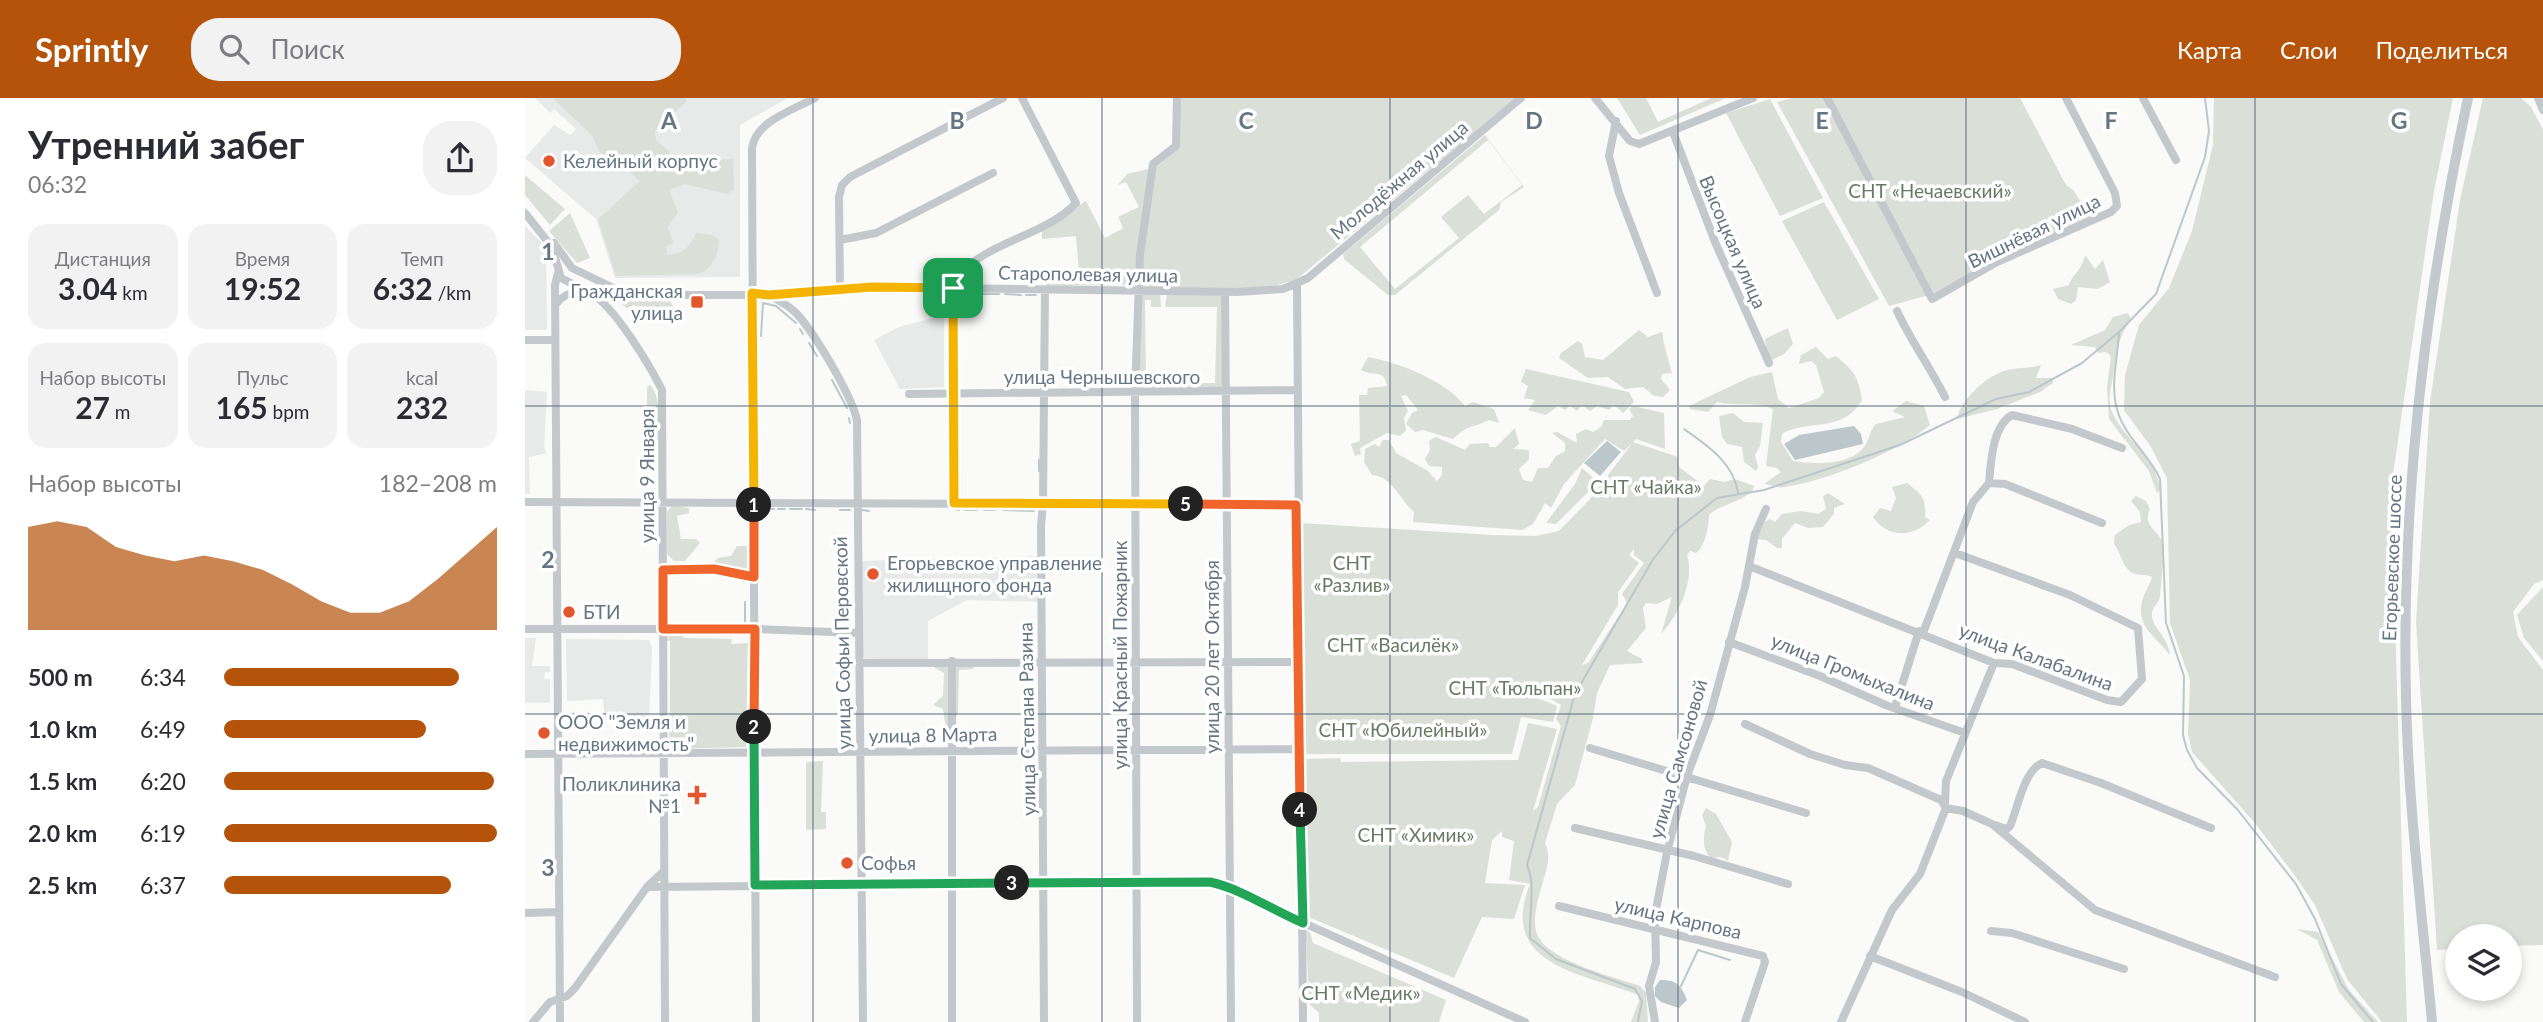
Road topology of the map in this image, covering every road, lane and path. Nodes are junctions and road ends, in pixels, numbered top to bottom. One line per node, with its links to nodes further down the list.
1 (815, 98): 30 (street)
2 (1003, 98): 19 (street)
3 (1022, 98): 24 (street)
4 (1177, 98): 26 (street, улица Красный Пожарник)
5 (1521, 98): 23 (street, Молодёжная улица)
6 (1595, 98): 14 (street)
7 (1753, 98): 15 (street)
8 (1827, 98): 9 (street, Вишнёвая улица)
9 (2066, 98)
10 (2143, 98): 16 (street)
11 (2468, 98): 134 (main road, Егорьевское шоссе)
12 (2538, 98): 13 (street)
13 (2543, 110)
14 (1616, 121): 15 (street); 31 (street)
15 (1673, 132): 38 (street, Высоцкая улица)
16 (2176, 160)
17 (993, 173): 19 (street)
18 (525, 210): 20 (street); 21 (street)
19 (840, 240): 25 (street)
20 (571, 267): 21 (street); 22 (street); 32 (street)
21 (559, 272): 22 (street); 34 (street)
22 (568, 280): 28 (street, улица 9 Января); 34 (street)
23 (1297, 286): 29 (street, Старополевая улица); 39 (street)
24 (953, 288): 25 (street, Старополевая улица); 27 (street, Старополевая улица); 41 (street)
25 (840, 289): 33 (street, Старополевая улица)
26 (1138, 289): 27 (street, Старополевая улица); 29 (street, Старополевая улица); 43 (street, улица Красный Пожарник)
27 (1045, 290): 42 (street, улица Степана Разина)
28 (588, 292): 32 (street, Старополевая улица); 34 (street); 50 (street, улица 9 Января)
29 (1225, 292): 40 (street, улица 20 лет Октября)
30 (752, 293): 32 (street, Старополевая улица); 33 (street, Старополевая улица); 51 (street)
31 (1657, 293)
32 (627, 294)
33 (769, 295): 54 (street, улица Софьи Перовской)
34 (556, 304): 37 (street)
35 (1897, 311): 45 (street)
36 (525, 340): 37 (street)
37 (555, 340): 49 (street)
38 (1769, 363)
39 (1296, 390): 40 (street, улица Чернышевского); 57 (street)
40 (1226, 392): 43 (street, улица Чернышевского); 56 (street, улица 20 лет Октября)
41 (953, 393): 42 (street, улица Чернышевского); 44 (street, улица Чернышевского); 52 (street)
42 (1044, 393): 43 (street, улица Чернышевского); 53 (street, улица Степана Разина)
43 (1135, 393): 55 (street, улица Красный Пожарник)
44 (909, 394)
45 (1945, 397)
46 (2122, 448): 47 (street)
47 (1989, 483): 59 (street); 60 (street)
48 (525, 502): 49 (street)
49 (555, 502): 50 (street); 65 (street)
50 (663, 502): 51 (street); 62 (street, улица 9 Января)
51 (754, 502): 54 (street); 63 (street)
52 (954, 503): 53 (street); 54 (street)
53 (1044, 503): 55 (street); 72 (street, улица Степана Разина)
54 (859, 504): 69 (street, улица Софьи Перовской)
55 (1137, 504): 56 (street); 73 (street, улица Красный Пожарник)
56 (1227, 504): 57 (street); 76 (street, улица 20 лет Октября)
57 (1296, 505): 74 (street)
58 (1766, 509): 61 (street, улица Самсоновой)
59 (2102, 523)
60 (1955, 553): 68 (street); 77 (street, улица Калабалина)
61 (1749, 566): 68 (street, улица Калабалина); 70 (street, улица Самсоновой)
62 (663, 568): 63 (street); 66 (street, улица 9 Января)
63 (754, 577): 67 (street)
64 (525, 629): 65 (street)
65 (557, 629): 66 (street); 90 (street)
66 (663, 629): 67 (street); 91 (street, улица 9 Января)
67 (755, 629): 69 (street); 88 (street)
68 (1921, 632): 77 (street, улица Калабалина); 78 (street)
69 (857, 633): 75 (street, улица Софьи Перовской)
70 (1729, 642): 78 (street, улица Громыхалина); 92 (street, улица Самсоновой)
71 (952, 661): 72 (street); 75 (street); 82 (street)
72 (1042, 661): 73 (street); 85 (street, улица Степана Разина)
73 (1136, 662): 76 (street); 86 (street, улица Красный Пожарник)
74 (1298, 662): 76 (street); 84 (street)
75 (857, 663): 87 (street, улица Софьи Перовской)
76 (1228, 663): 83 (street, улица 20 лет Октября)
77 (1994, 663): 80 (street)
78 (1895, 707): 80 (street, улица Громыхалина)
79 (1745, 724): 93 (street)
80 (1965, 733): 93 (street)
81 (1590, 748): 92 (street)
82 (950, 749): 85 (street, улица 8 Марта); 87 (street, улица 8 Марта); 105 (street)
83 (1229, 749): 84 (street, улица 8 Марта); 86 (street, улица 8 Марта); 106 (street, улица 20 лет Октября)
84 (1299, 749): 112 (street)
85 (1044, 750): 86 (street, улица 8 Марта); 100 (street, улица Степана Разина)
86 (1135, 750): 101 (street, улица Красный Пожарник)
87 (859, 751): 88 (street, улица 8 Марта); 102 (street, улица Софьи Перовской)
88 (754, 752): 91 (street, улица 8 Марта); 104 (street)
89 (525, 754): 90 (street, улица 8 Марта)
90 (559, 754): 91 (street, улица 8 Марта); 110 (street)
91 (663, 754): 99 (street, улица 9 Января)
92 (1687, 776): 94 (street); 98 (street, улица Самсоновой)
93 (1946, 805): 95 (street); 115 (street)
94 (1806, 813)
95 (1992, 824): 97 (street); 117 (street)
96 (1575, 828): 98 (street)
97 (2211, 828)
98 (1667, 852): 103 (street); 113 (street, улица Самсоновой)
99 (664, 870): 107 (street); 108 (street, улица 9 Января)
100 (1045, 883): 101 (street); 105 (street); 125 (street, улица Степана Разина)
101 (1137, 883): 106 (street); 126 (street, улица Красный Пожарник)
102 (863, 884): 104 (street); 105 (street); 123 (street, улица Софьи Перовской)
103 (1788, 884)
104 (755, 885): 108 (street); 122 (street)
105 (951, 885): 124 (street)
106 (1229, 886): 112 (street); 127 (street, улица 20 лет Октября)
107 (647, 887): 108 (street); 118 (street)
108 (664, 887): 121 (street, улица 9 Января)
109 (1559, 906): 113 (street, улица Карпова)
110 (558, 912): 111 (street); 118 (street)
111 (525, 913)
112 (1303, 923): 128 (street); 129 (street)
113 (1656, 931): 130 (street, улица Самсоновой); 131 (street, улица Карпова)
114 (1991, 931): 116 (street)
115 (1870, 956): 132 (street); 133 (street)
116 (2125, 969)
117 (2274, 977)
118 (559, 999): 119 (street); 120 (street)
119 (533, 1022)
120 (560, 1022)
121 (665, 1022)
122 (756, 1022)
123 (863, 1022)
124 (953, 1022)
125 (1045, 1022)
126 (1137, 1022)
127 (1231, 1022)
128 (1303, 1022)
129 (1525, 1022)
130 (1655, 1022)
131 (1745, 1022)
132 (1842, 1022)
133 (2025, 1022)
134 (2432, 1022)

